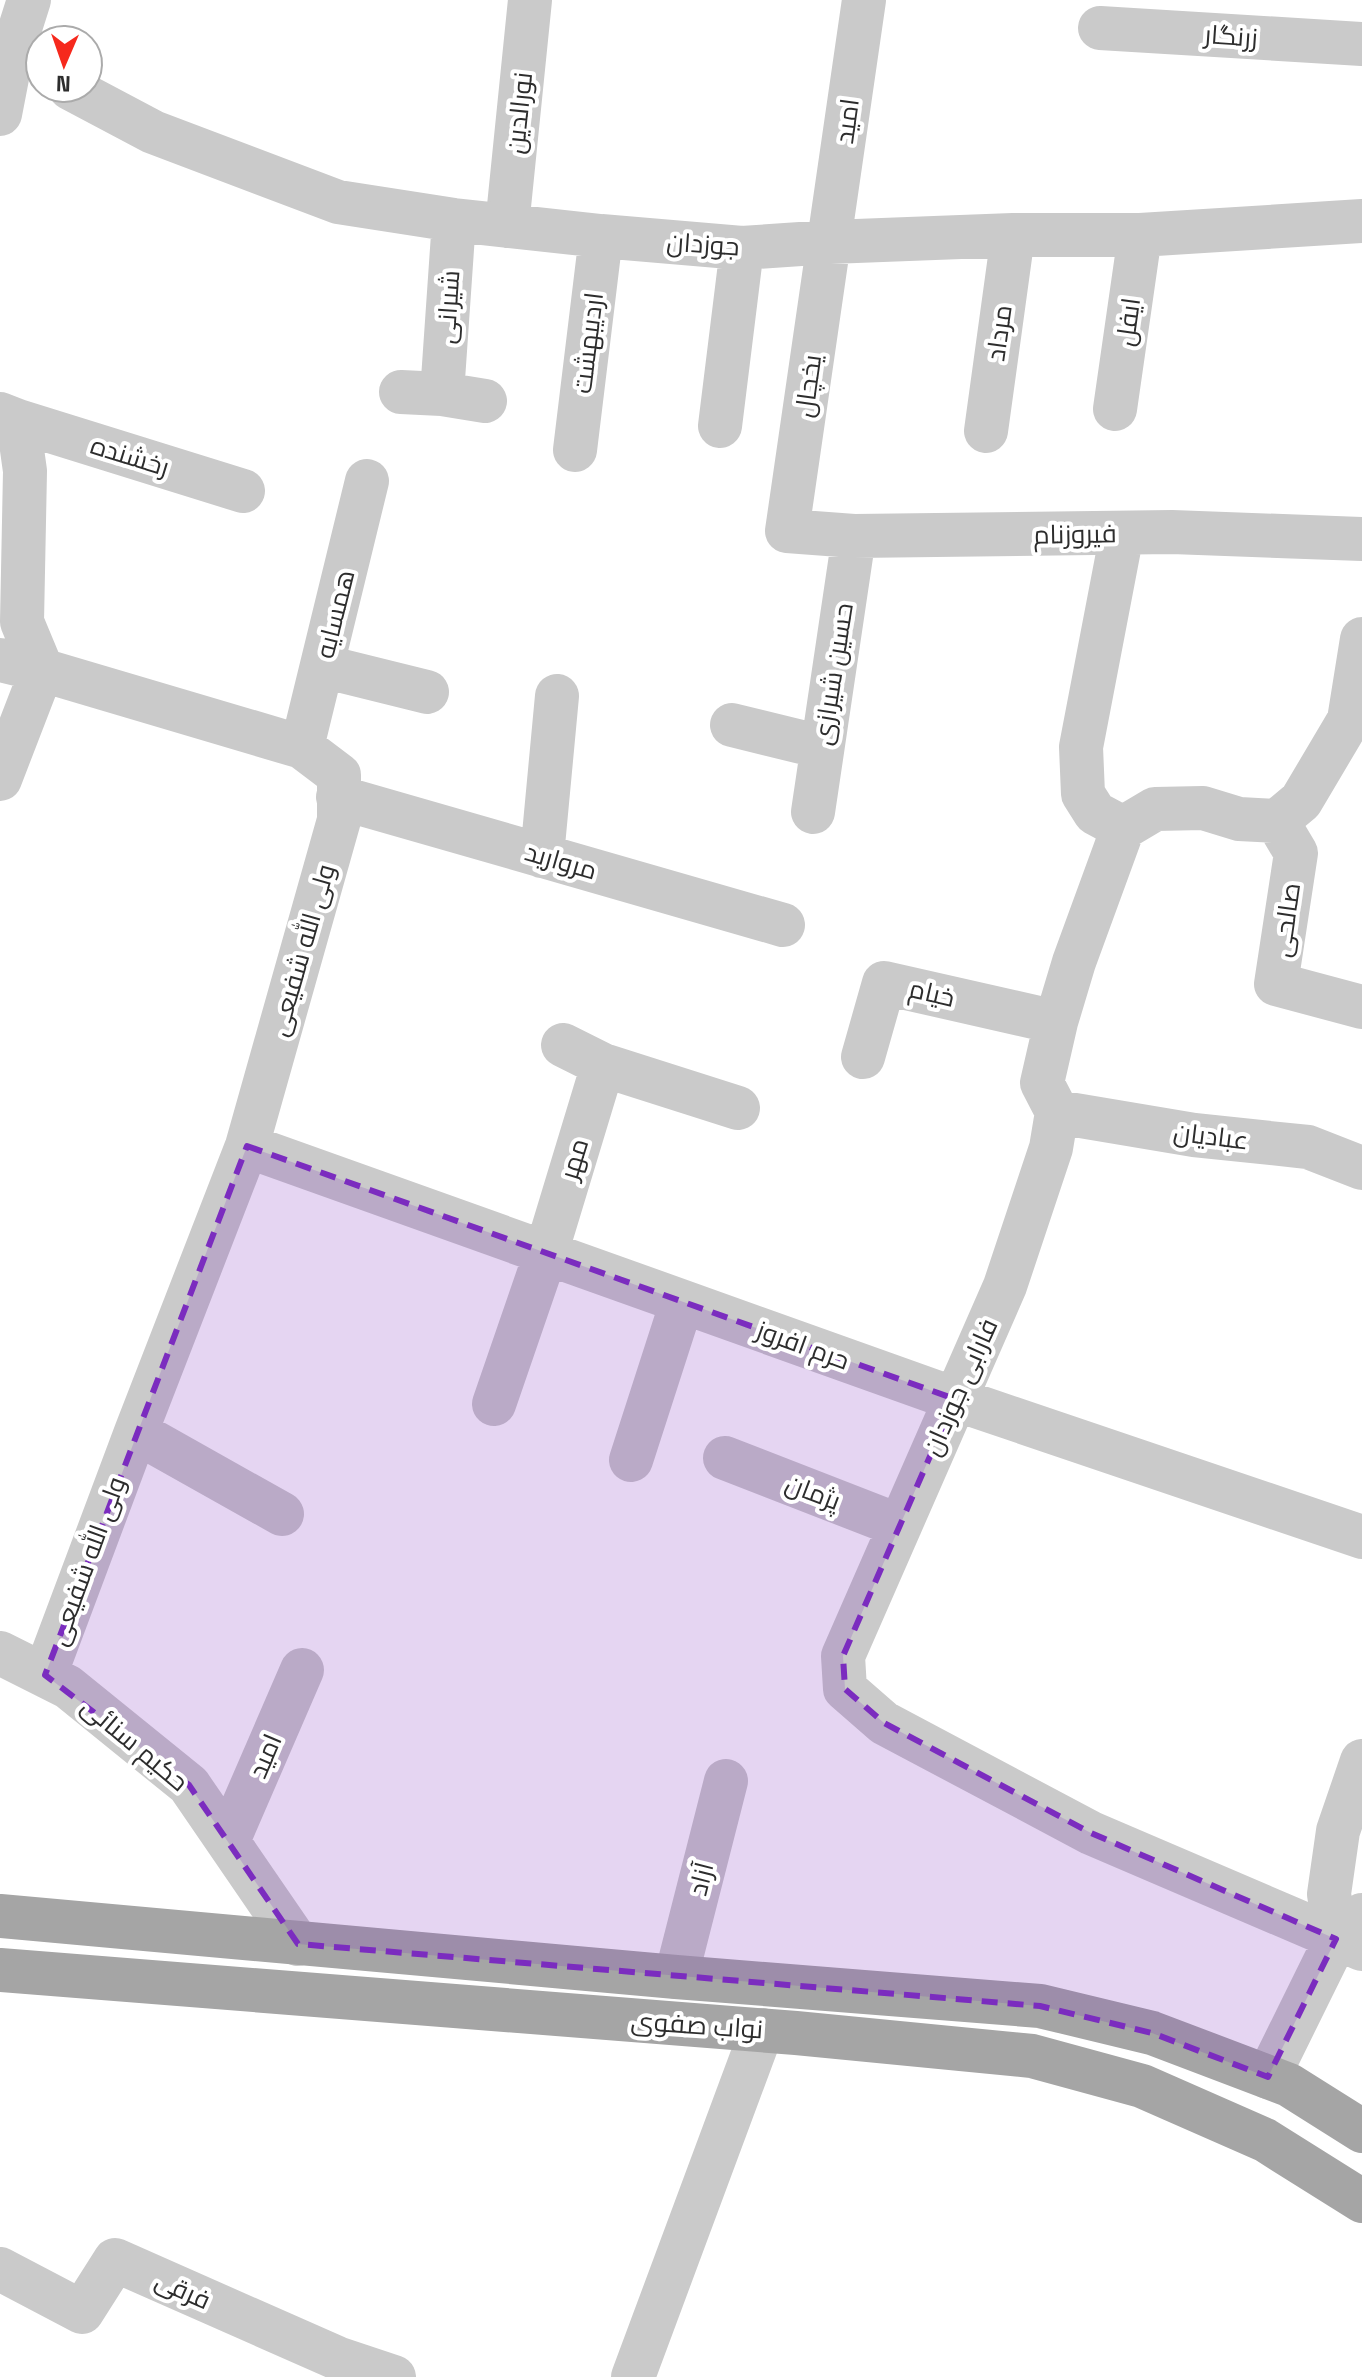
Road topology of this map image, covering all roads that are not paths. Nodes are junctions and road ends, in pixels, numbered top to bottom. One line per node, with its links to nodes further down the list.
1 (29, 0): 6 (street)
2 (530, 0): 11 (street, نورالدین)
3 (864, 0): 15 (street, امید)
4 (1100, 28): 5 (street, زرنگار)
5 (1362, 44)
6 (17, 61): 8 (street)
7 (100, 104): 9 (street, جوزدان)
8 (0, 114)
9 (454, 220): 11 (street, جوزدان); 17 (street, شیرانی)
10 (1362, 221): 13 (street, جوزدان)
11 (507, 226): 14 (street, جوزدان)
12 (1013, 235): 13 (street, جوزدان); 15 (street, جوزدان); 21 (street, مرداد)
13 (1140, 235): 18 (street, ایفل)
14 (601, 236): 16 (street, جوزدان); 22 (street, اردیبهشت)
15 (830, 242): 16 (street, جوزدان); 25 (street, یخچال)
16 (742, 248): 20 (street)
17 (485, 401)
18 (1115, 409)
19 (9, 418): 24 (street, رخشنده); 32 (street)
20 (720, 426)
21 (986, 431)
22 (575, 450)
23 (367, 481): 31 (street, همسایه)
24 (243, 491)
25 (787, 531): 27 (street, فیروزنام)
26 (1122, 533): 27 (street, فیروزنام); 28 (street, فیروزنام); 43 (street)
27 (854, 536): 38 (street, حسین شیرازی)
28 (1362, 539)
29 (1362, 639): 35 (street)
30 (0, 660): 32 (street, ولی الله شفیعی)
31 (322, 666): 33 (street); 37 (street, همسایه)
32 (42, 670): 37 (street, ولی الله شفیعی); 39 (street)
33 (427, 692)
34 (557, 696): 44 (street)
35 (1356, 723): 42 (street)
36 (732, 725): 38 (street)
37 (302, 747): 40 (street, ولی الله شفیعی)
38 (822, 747): 41 (street, حسین شیرازی)
39 (0, 779)
40 (338, 797): 44 (street, مروارید); 53 (street, ولی الله شفیعی)
41 (813, 812)
42 (1277, 821): 43 (street); 46 (street, صالحی)
43 (1123, 828): 47 (street)
44 (542, 856): 45 (street, مروارید)
45 (783, 925)
46 (1362, 1007)
47 (1056, 1022): 49 (street, خیام); 52 (street)
48 (563, 1045): 50 (street)
49 (863, 1057)
50 (603, 1065): 51 (street); 55 (street, مهر)
51 (738, 1108)
52 (1057, 1112): 54 (street, عبادیان); 57 (street, فارابی جوزدان)
53 (247, 1146): 55 (street, حرم افروز); 59 (street, ولی الله شفیعی)
54 (1362, 1168)
55 (546, 1253): 56 (street, حرم افروز); 58 (street, مهر)
56 (682, 1302): 57 (street, حرم افروز); 61 (street)
57 (955, 1399): 63 (street, فارابی جوزدان); 64 (street, حرم افروز)
58 (494, 1404)
59 (136, 1432): 62 (street); 67 (street, ولی الله شفیعی)
60 (725, 1458): 63 (street, پژمان)
61 (631, 1460)
62 (282, 1514)
63 (900, 1526): 72 (street, فارابی جوزدان)
64 (1362, 1537)
65 (0, 1653): 67 (street, حکیم سنائی)
66 (302, 1670): 70 (street, امید)
67 (45, 1675): 70 (street, حکیم سنائی)
68 (1362, 1761): 72 (street)
69 (726, 1781): 75 (street, آزاد)
70 (228, 1841): 73 (street, حکیم سنائی)
71 (0, 1916): 73 (main road, نواب صفوی)
72 (1353, 1934): 77 (street)
73 (298, 1944): 75 (main road, نواب صفوی)
74 (0, 1970): 76 (main road, نواب صفوی)
75 (676, 1977): 77 (main road, نواب صفوی)
76 (762, 2030): 79 (main road, نواب صفوی); 83 (street)
77 (1268, 2077): 78 (main road, نواب صفوی)
78 (1362, 2131)
79 (1362, 2201)
80 (0, 2269): 81 (street, فرقی)
81 (306, 2362): 82 (street, فرقی)
82 (394, 2377)
83 (633, 2377)

